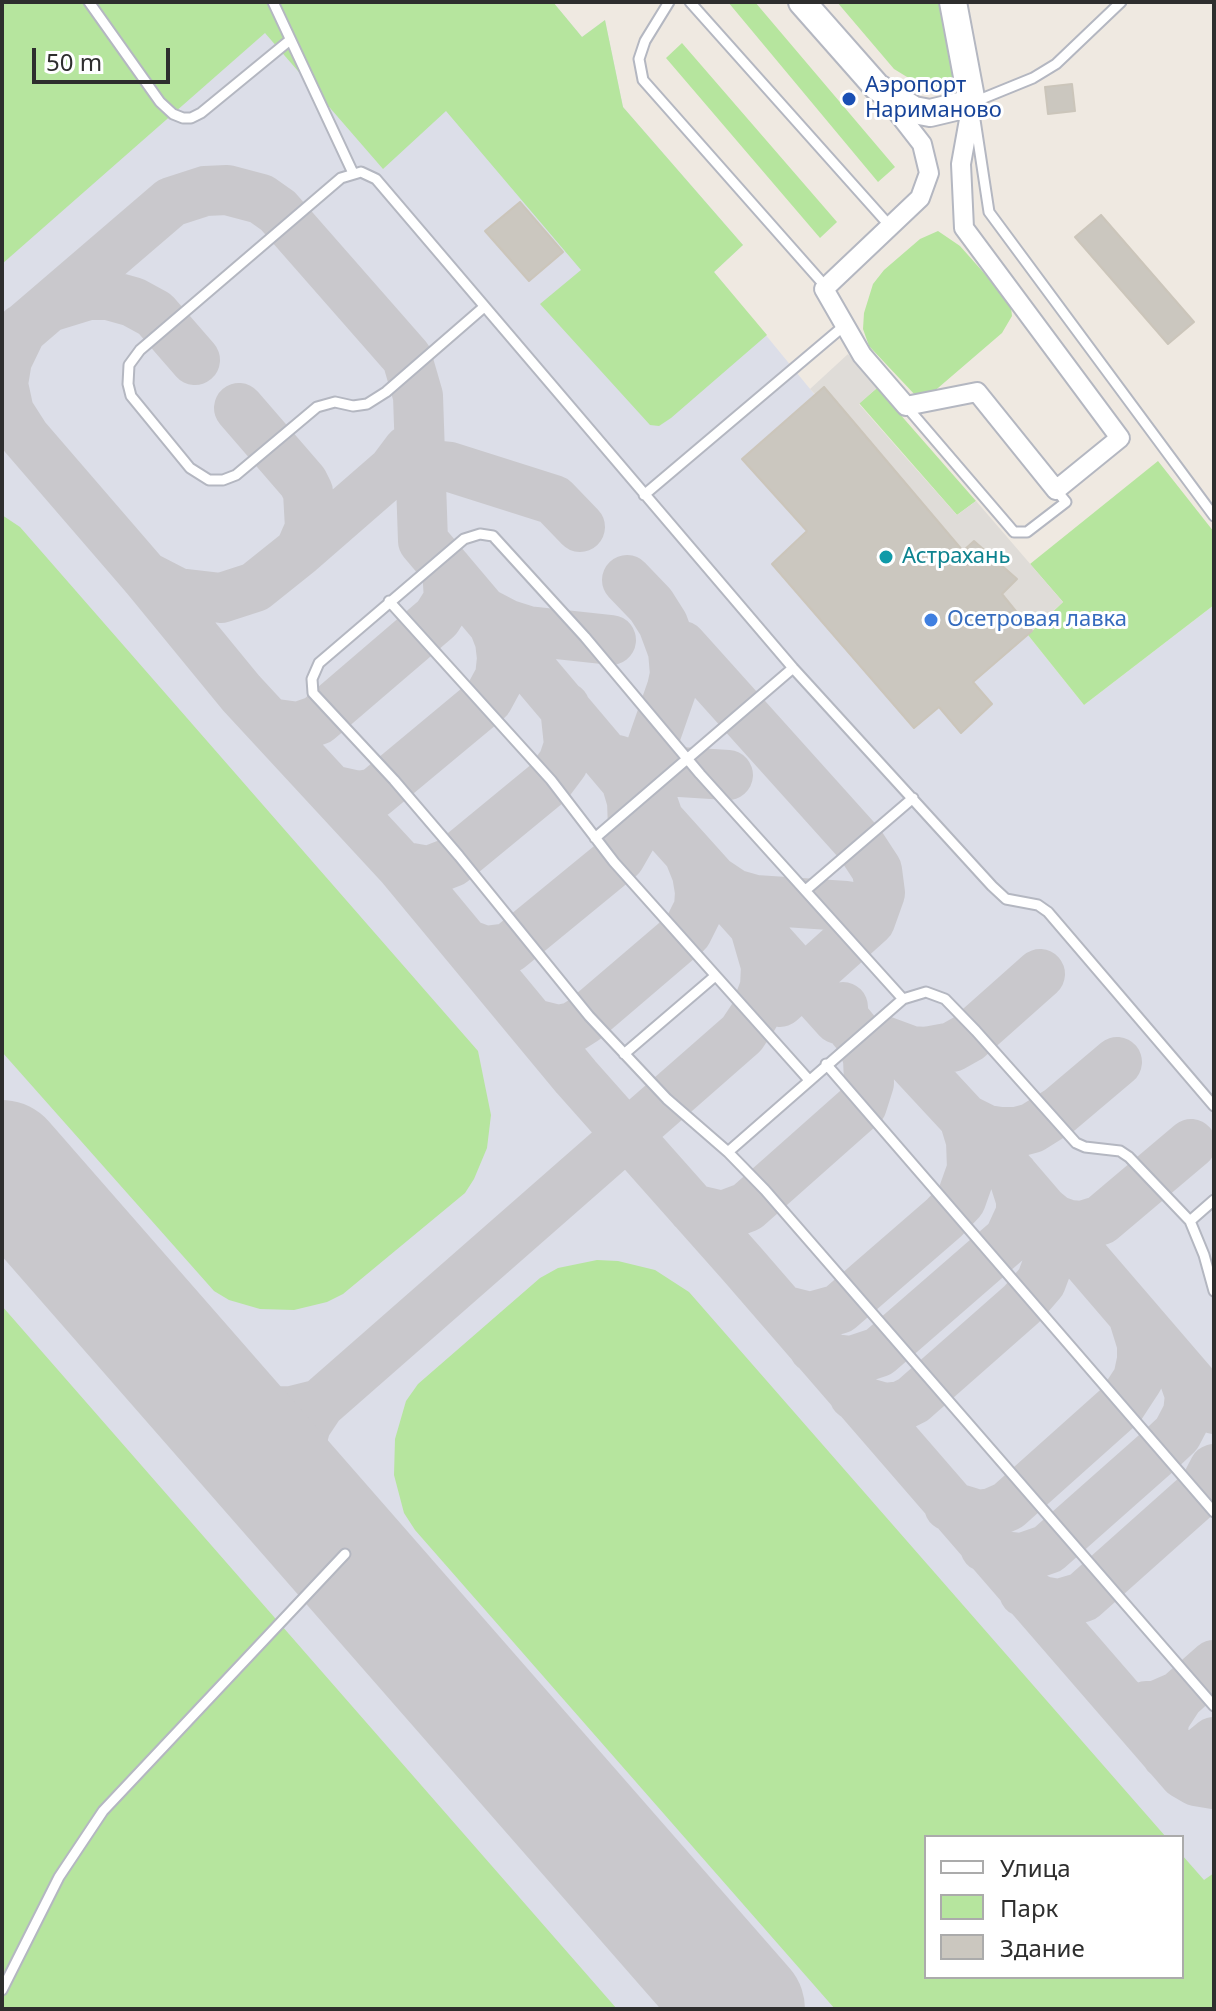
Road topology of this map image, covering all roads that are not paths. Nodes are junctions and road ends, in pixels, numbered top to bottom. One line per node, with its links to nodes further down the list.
1 (89, 2): 8 (lane)
2 (273, 2): 8 (lane)
3 (669, 2): 13 (lane)
4 (690, 2): 12 (lane)
5 (802, 2): 9 (main road)
6 (1121, 2): 10 (lane)
7 (959, 9): 10 (main road)
8 (290, 40): 11 (lane)
9 (877, 87): 10 (main road); 12 (street)
10 (972, 103): 17 (street); 19 (lane)
11 (353, 173): 14 (lane); 14 (lane)
12 (889, 225): 13 (street)
13 (826, 287): 15 (street)
14 (484, 307): 18 (lane)
15 (845, 325): 16 (street); 18 (lane)
16 (906, 406): 17 (street); 17 (lane)
17 (1056, 490)
18 (644, 495): 21 (lane)
19 (1214, 516)
20 (389, 601): 22 (lane); 24 (lane); 28 (lane)
21 (793, 668): 22 (lane); 23 (lane)
22 (689, 759): 24 (lane); 25 (lane)
23 (913, 798): 25 (lane); 31 (lane)
24 (595, 838): 26 (lane)
25 (807, 889): 27 (lane)
26 (714, 977): 28 (lane); 30 (lane)
27 (903, 999): 29 (lane); 34 (lane)
28 (624, 1054): 32 (lane)
29 (826, 1064): 30 (lane); 36 (lane)
30 (809, 1080): 32 (lane)
31 (1214, 1106)
32 (728, 1152): 38 (lane)
33 (1214, 1200): 34 (lane)
34 (1190, 1221): 35 (lane)
35 (1214, 1291)
36 (1214, 1512)
37 (345, 1554): 39 (lane)
38 (1214, 1706)
39 (13, 1968): 40 (lane); 41 (lane)
40 (2, 1973)
41 (2, 1990)

